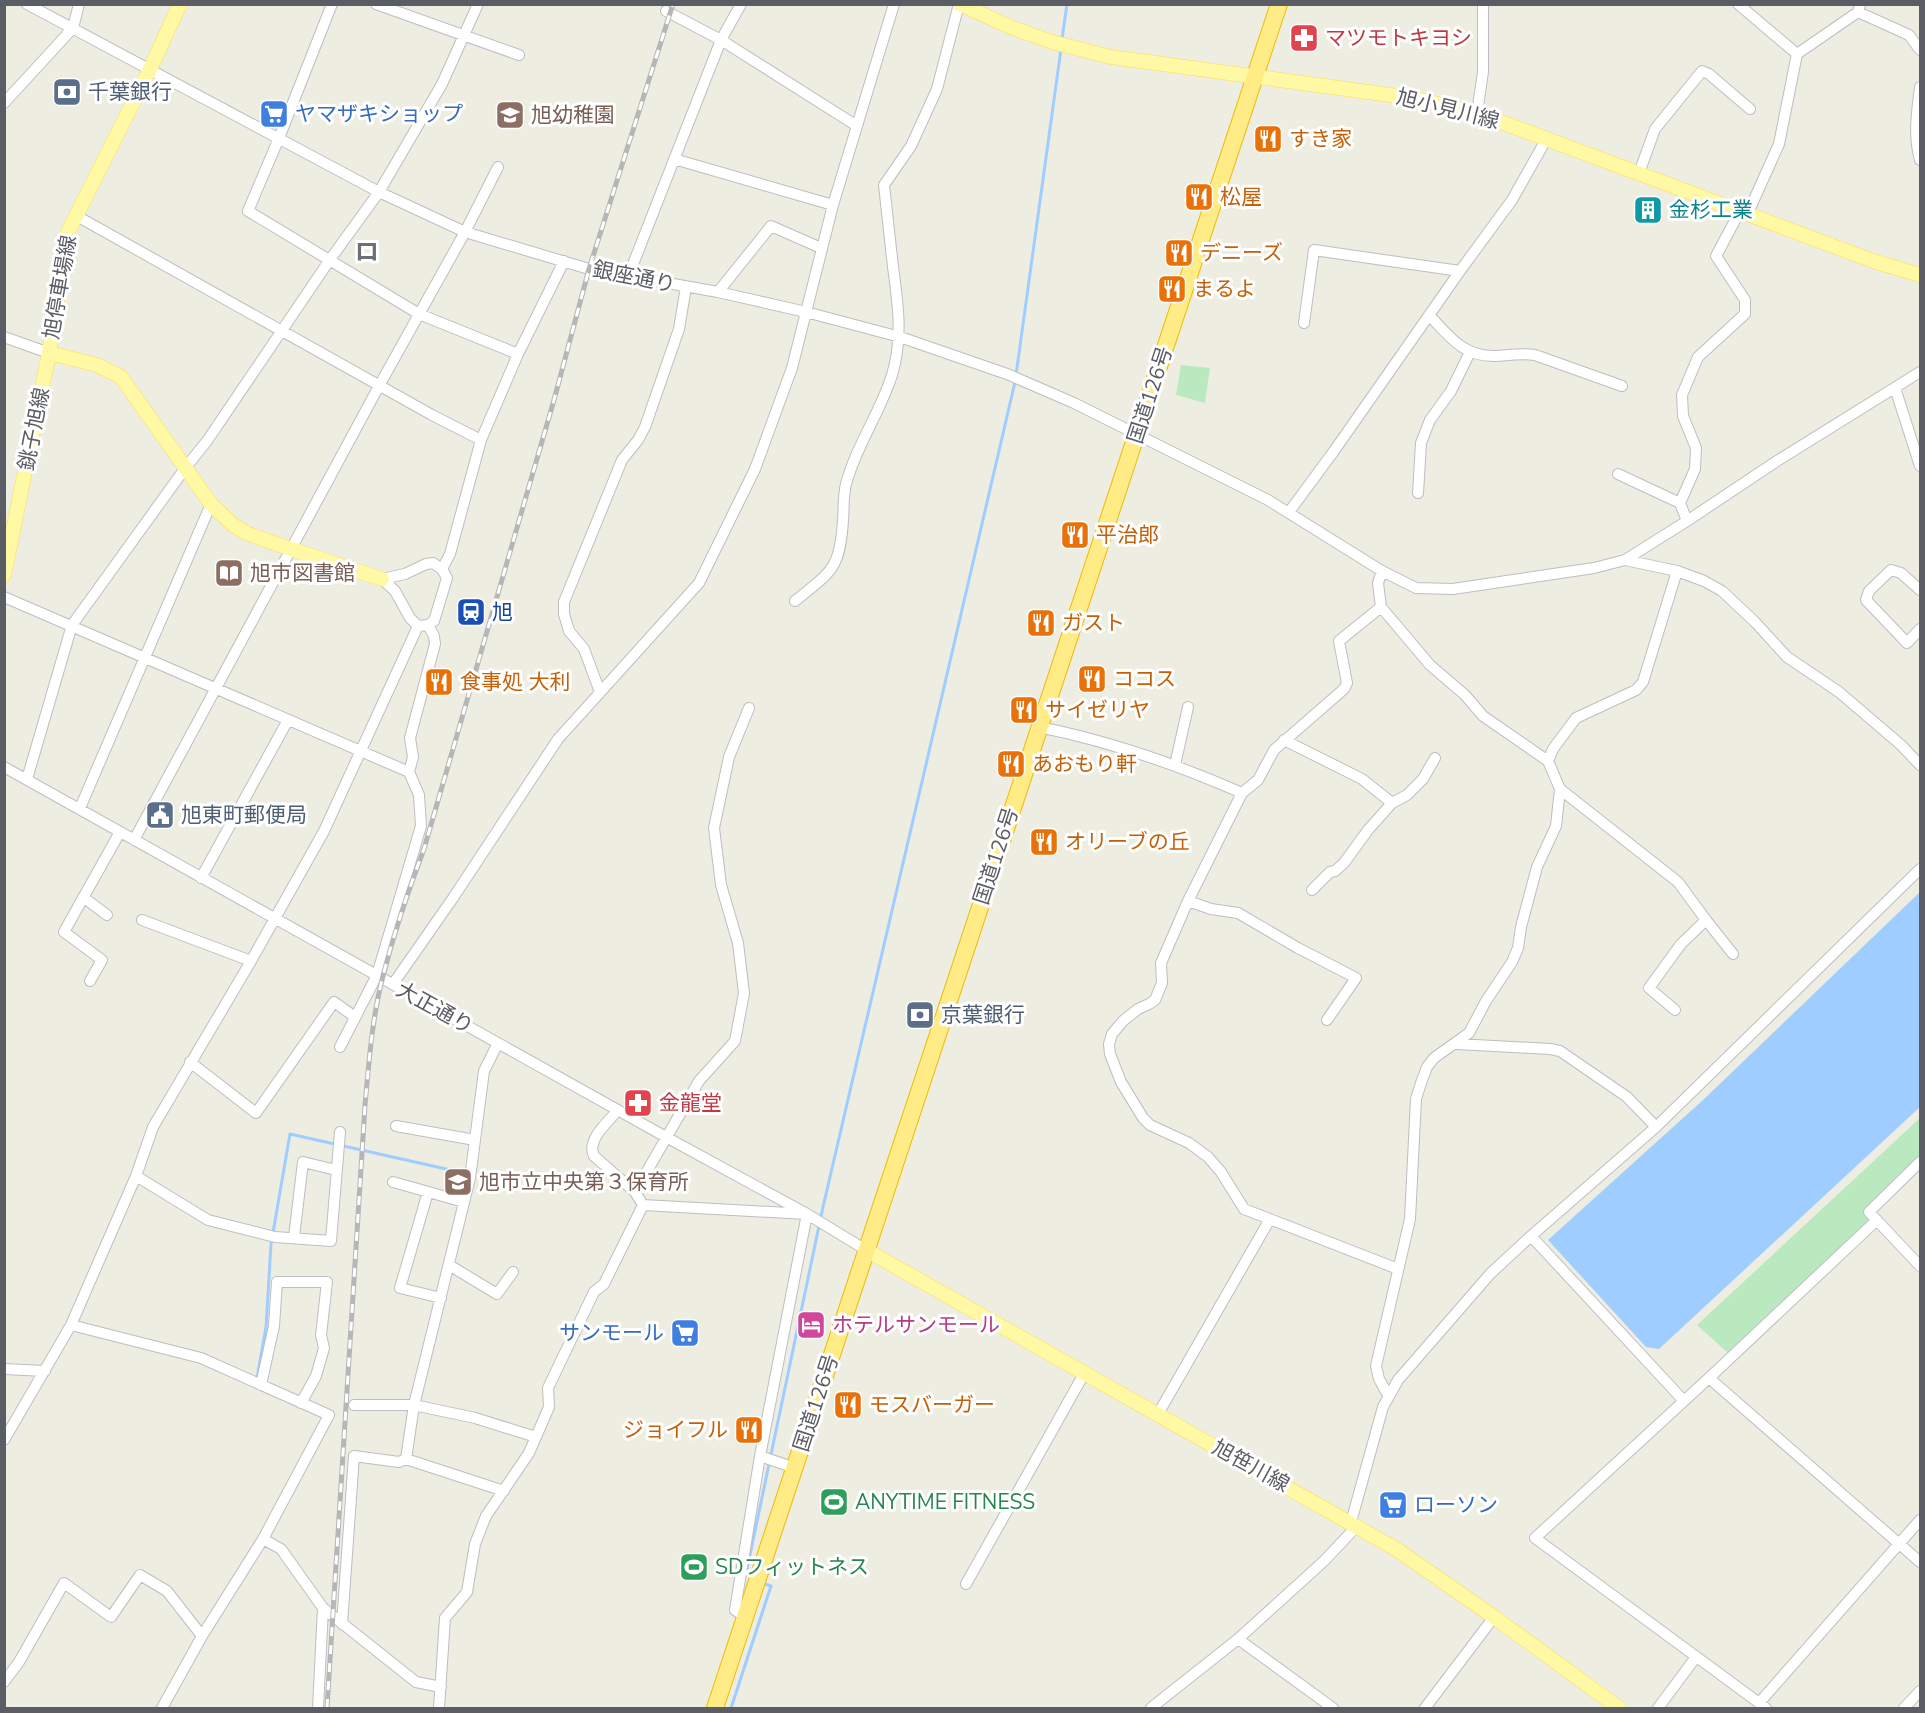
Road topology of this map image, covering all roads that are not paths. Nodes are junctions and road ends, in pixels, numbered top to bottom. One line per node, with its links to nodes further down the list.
1 (27, 4): 15 (street, 銀座通り)
2 (79, 4): 15 (street)
3 (180, 4): 21 (main road, 旭停車場線)
4 (332, 4): 28 (street)
5 (376, 4): 16 (street)
6 (478, 4): 16 (street)
7 (741, 4): 17 (street)
8 (894, 4): 27 (street)
9 (959, 4): 22 (main road, 旭小見川線); 53 (street)
10 (1279, 4): 22 (highway, 国道126号)
11 (1483, 4): 26 (street)
12 (1738, 4): 19 (street)
13 (1859, 8): 18 (street); 19 (street)
14 (671, 14): 17 (street)
15 (73, 28): 21 (street, 銀座通り); 24 (street)
16 (465, 36): 20 (street); 34 (street)
17 (721, 40): 27 (street); 30 (street)
18 (1920, 50)
19 (1797, 54): 36 (street)
20 (519, 55)
21 (150, 69): 28 (street, 銀座通り); 37 (main road, 旭停車場線)
22 (1256, 76): 26 (main road, 旭小見川線); 61 (highway, 国道126号)
23 (1920, 87): 31 (street)
24 (4, 103)
25 (1750, 108): 33 (street)
26 (1477, 113): 29 (main road, 旭小見川線)
27 (857, 126): 35 (street)
28 (279, 138): 34 (street, 銀座通り); 40 (street)
29 (1547, 138): 33 (main road, 旭小見川線); 42 (street)
30 (674, 159): 35 (street); 44 (street)
31 (1920, 160)
32 (498, 167): 38 (street)
33 (1639, 173): 36 (main road, 旭小見川線)
34 (379, 192): 38 (street, 銀座通り); 40 (street)
35 (833, 205): 39 (street)
36 (1744, 212): 43 (main road, 旭小見川線); 67 (street)
37 (75, 215): 51 (street); 55 (main road, 旭停車場線)
38 (465, 232): 41 (street, 銀座通り); 48 (street)
39 (822, 248): 46 (street); 47 (street)
40 (329, 261): 48 (street); 51 (street)
41 (564, 261): 44 (street, 銀座通り); 56 (street)
42 (1460, 271): 49 (street); 50 (street)
43 (1920, 275)
44 (628, 277): 45 (street, 銀座通り)
45 (686, 287): 46 (street, 銀座通り); 87 (street)
46 (718, 292): 47 (street, 銀座通り)
47 (806, 312): 53 (street, 銀座通り); 87 (street)
48 (419, 314): 56 (street); 58 (street)
49 (1429, 315): 54 (street); 69 (street)
50 (1304, 322)
51 (282, 330): 58 (street); 64 (street)
52 (4, 337): 55 (street)
53 (900, 337): 61 (street, 銀座通り); 80 (street)
54 (1470, 352): 59 (street); 66 (street)
55 (49, 353): 64 (main road, 旭停車場線); 76 (main road, 銚子旭線)
56 (518, 354): 62 (street)
57 (1920, 372): 60 (street)
58 (379, 386): 62 (street); 71 (street)
59 (1622, 386)
60 (1895, 388): 63 (street); 70 (street)
61 (1136, 435): 69 (street, 銀座通り); 91 (highway, 国道126号)
62 (481, 440): 73 (street)
63 (1920, 466)
64 (186, 467): 68 (main road, 旭停車場線); 82 (street)
65 (1618, 474): 67 (street)
66 (1418, 493)
67 (1680, 503): 70 (street)
68 (212, 504): 71 (main road, 旭停車場線); 85 (street)
69 (1289, 512): 74 (street, 銀座通り)
70 (1687, 521): 72 (street)
71 (291, 549): 77 (main road, 旭停車場線); 86 (street)
72 (1625, 560): 74 (street, 銀座通り); 75 (street)
73 (442, 569): 77 (street); 83 (street)
74 (1382, 571): 81 (street)
75 (1677, 571): 95 (street); 97 (street)
76 (4, 575)
77 (382, 579): 83 (street)
78 (1920, 590): 84 (street)
79 (4, 597): 82 (street)
80 (795, 601)
81 (1380, 606): 92 (street); 95 (street)
82 (72, 625): 85 (street); 100 (street)
83 (423, 626): 93 (street); 99 (street)
84 (1920, 629)
85 (145, 658): 86 (street); 104 (street)
86 (216, 689): 90 (street); 106 (street)
87 (600, 692): 120 (street)
88 (1188, 707): 96 (street)
89 (749, 708): 132 (street)
90 (288, 720): 93 (street); 108 (street)
91 (1039, 727): 96 (street); 147 (highway, 国道126号)
92 (1284, 740): 102 (street); 103 (street)
93 (363, 751): 99 (street); 113 (street)
94 (1435, 758): 103 (street)
95 (1548, 761): 101 (street)
96 (1175, 765): 102 (street)
97 (1920, 765)
98 (4, 767): 100 (street, 大正通り)
99 (409, 772): 118 (street)
100 (27, 779): 104 (street, 大正通り)
101 (1560, 789): 115 (street); 125 (street)
102 (1242, 793): 111 (street)
103 (1392, 803): 109 (street)
104 (80, 808): 105 (street, 大正通り)
105 (120, 832): 106 (street, 大正通り); 110 (street)
106 (134, 840): 108 (street, 大正通り)
107 (1920, 869): 130 (street)
108 (201, 878): 113 (street, 大正通り)
109 (1312, 890)
110 (84, 897): 112 (street); 119 (street)
111 (1188, 901): 123 (street); 143 (street)
112 (107, 915)
113 (274, 917): 117 (street); 118 (street, 大正通り)
114 (142, 920): 117 (street)
115 (1706, 920): 116 (street); 121 (street)
116 (1733, 954)
117 (251, 962): 127 (street)
118 (376, 975): 120 (street, 大正通り); 122 (street)
119 (90, 981)
120 (393, 984): 124 (street, 大正通り)
121 (1675, 1010)
122 (355, 1017): 126 (street); 127 (street)
123 (1327, 1020)
124 (498, 1043): 128 (street, 大正通り); 133 (street)
125 (1457, 1044): 130 (street); 150 (street)
126 (340, 1047)
127 (190, 1062): 136 (street)
128 (618, 1110): 132 (street, 大正通り); 139 (street)
129 (396, 1126): 133 (street)
130 (1656, 1127): 145 (street)
131 (340, 1132): 135 (street)
132 (666, 1137): 139 (street); 142 (street, 大正通り)
133 (475, 1140): 140 (street)
134 (1920, 1162): 144 (street)
135 (336, 1170): 146 (street); 146 (street)
136 (136, 1176): 146 (street); 153 (street)
137 (393, 1182): 138 (street)
138 (428, 1192): 140 (street); 152 (street)
139 (635, 1192): 141 (street)
140 (464, 1202): 148 (street)
141 (643, 1205): 142 (street); 165 (street)
142 (807, 1214): 147 (street, 大正通り); 167 (street)
143 (1270, 1219): 150 (street); 164 (street)
144 (1877, 1221): 149 (street); 157 (street)
145 (1531, 1236): 159 (street); 160 (street)
146 (294, 1238)
147 (866, 1250): 156 (main road, 旭笹川線); 169 (highway, 国道126号)
148 (449, 1265): 151 (street); 152 (street)
149 (1920, 1266)
150 (1398, 1269): 159 (street)
151 (513, 1272)
152 (441, 1298): 163 (street)
153 (71, 1324): 155 (street); 158 (street)
154 (4, 1369): 155 (street)
155 (45, 1371): 166 (street)
156 (1085, 1372): 164 (main road, 旭笹川線); 176 (street)
157 (1709, 1378): 160 (street); 174 (street)
158 (261, 1385): 161 (street); 161 (street)
159 (1388, 1395): 172 (street)
160 (1684, 1401): 183 (street)
161 (301, 1403): 173 (street)
162 (354, 1404): 163 (street)
163 (414, 1405): 165 (street); 168 (street)
164 (1158, 1414): 172 (main road, 旭笹川線)
165 (536, 1437): 170 (street)
166 (4, 1440)
167 (766, 1458): 169 (street); 178 (street)
168 (406, 1459): 170 (street); 180 (street)
169 (795, 1468): 178 (highway, 国道126号)
170 (504, 1491): 185 (street)
171 (1920, 1520): 174 (street)
172 (1354, 1524): 179 (main road, 旭笹川線); 182 (street)
173 (263, 1539): 177 (street); 181 (street)
174 (1899, 1544): 175 (street); 187 (street)
175 (1920, 1562)
176 (966, 1584)
177 (323, 1608): 180 (street); 189 (street)
178 (745, 1617): 191 (highway, 国道126号)
179 (1494, 1617): 194 (street); 195 (main road, 旭笹川線)
180 (342, 1623): 185 (street)
181 (202, 1636): 184 (street); 188 (street)
182 (1238, 1639): 192 (street); 193 (street)
183 (1696, 1657): 187 (street); 196 (street)
184 (4, 1682)
185 (441, 1687): 190 (street)
186 (1920, 1691): 197 (street)
187 (1763, 1706)
188 (162, 1708)
189 (318, 1708)
190 (439, 1708)
191 (715, 1708)
192 (1151, 1708)
193 (1333, 1708)
194 (1425, 1708)
195 (1619, 1708)
196 (1658, 1708)
197 (1904, 1708)

